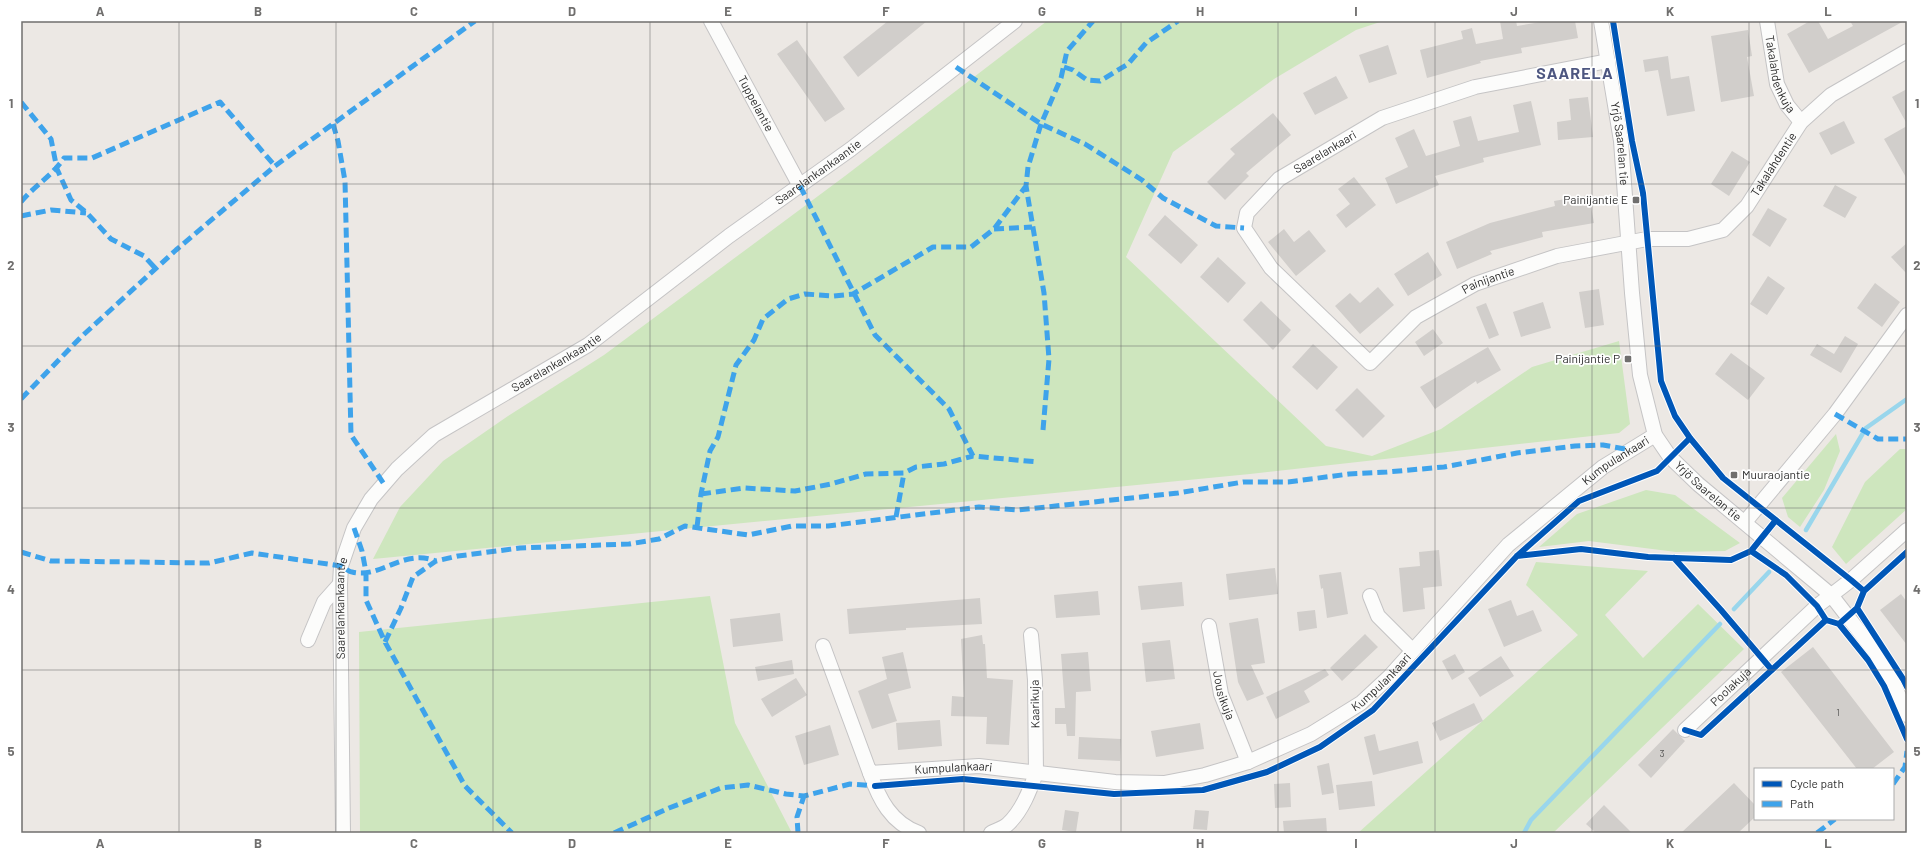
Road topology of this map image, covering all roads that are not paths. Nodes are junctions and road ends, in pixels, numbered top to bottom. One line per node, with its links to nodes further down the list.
1 (711, 21): 8 (street, Tuppelantie)
2 (1015, 21): 8 (street, Saarelankankaantie)
3 (1601, 21): 6 (street, Yrjö Saarelan tie)
4 (1767, 21): 7 (street, Takalahdenkuja)
5 (1907, 51): 7 (street, Takalahdentie)
6 (1608, 61): 9 (street, Yrjö Saarelan tie); 11 (street, Saarelankaari)
7 (1801, 122): 9 (street, Takalahdentie)
8 (800, 186): 15 (street, Saarelankankaantie)
9 (1628, 243): 11 (street, Painijantie); 12 (street, Yrjö Saarelan tie)
10 (1907, 315): 13 (street)
11 (1370, 363)
12 (1655, 435): 13 (street, Yrjö Saarelan tie); 22 (street, Kumpulankaari)
13 (1745, 522): 16 (street, Yrjö Saarelan tie)
14 (1907, 530): 16 (street, Poolakuja)
15 (340, 584): 20 (street); 28 (street, Saarelankankaantie)
16 (1831, 595): 23 (street, Yrjö Saarelan tie); 24 (street, Poolakuja)
17 (1370, 596): 22 (street)
18 (1209, 626): 25 (street, Jousikuja)
19 (1032, 635): 27 (street, Kaarikuja)
20 (308, 640)
21 (823, 646): 26 (street)
22 (1412, 650): 25 (street, Kumpulankaari)
23 (1907, 715)
24 (1685, 730)
25 (1248, 762): 27 (street, Kumpulankaari)
26 (870, 773): 27 (street, Kumpulankaari); 29 (street)
27 (1036, 773): 30 (street)
28 (343, 833)
29 (919, 833)
30 (991, 833)

